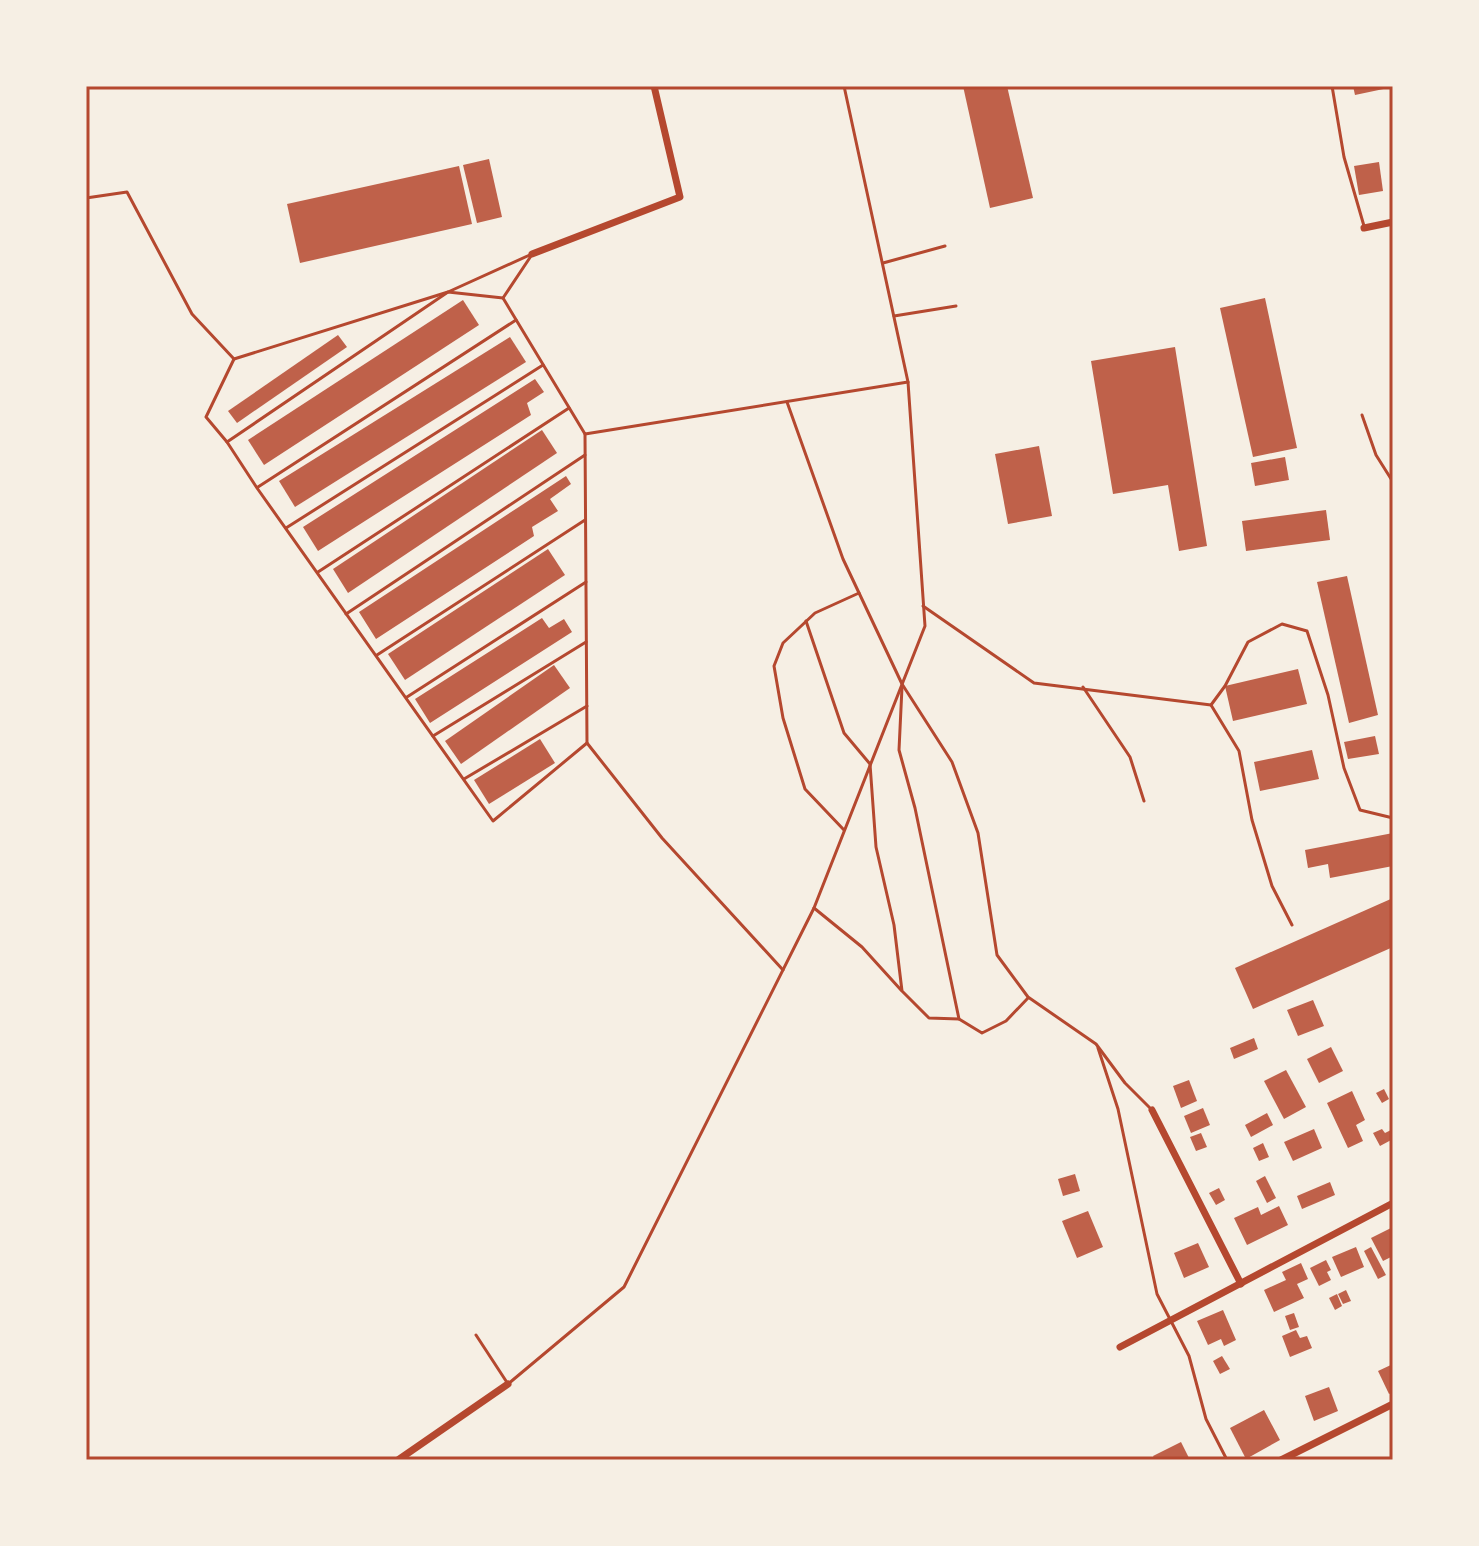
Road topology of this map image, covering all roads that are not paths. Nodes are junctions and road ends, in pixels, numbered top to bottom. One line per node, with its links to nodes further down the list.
1 (654, 86): 8 (street)
2 (844, 86): 9 (lane)
3 (1332, 86): 6 (lane)
4 (86, 198): 15 (lane)
5 (1393, 222): 6 (street)
6 (1364, 228)
7 (945, 246): 9 (lane)
8 (532, 254): 10 (lane); 11 (lane)
9 (883, 263): 13 (lane)
10 (448, 292): 11 (lane); 15 (lane); 22 (lane)
11 (503, 298): 14 (lane)
12 (956, 306): 13 (lane)
13 (894, 316): 17 (lane)
14 (516, 320): 16 (lane); 26 (lane)
15 (234, 359): 22 (lane)
16 (543, 365): 19 (lane); 28 (lane)
17 (908, 382): 18 (lane); 32 (lane)
18 (787, 402): 21 (lane); 31 (lane)
19 (569, 408): 21 (lane); 29 (lane)
20 (1362, 415): 24 (lane)
21 (585, 434): 23 (lane)
22 (227, 442): 26 (lane)
23 (585, 455): 27 (lane); 33 (lane)
24 (1391, 474): 25 (lane)
25 (1393, 482)
26 (257, 488): 28 (lane)
27 (585, 520): 30 (lane); 36 (lane)
28 (285, 528): 29 (lane)
29 (317, 573): 33 (lane)
30 (586, 582): 35 (lane); 39 (lane)
31 (859, 593): 34 (lane); 37 (lane)
32 (923, 606): 37 (lane); 38 (lane)
33 (346, 614): 36 (lane)
34 (806, 621): 44 (lane); 48 (lane)
35 (586, 642): 41 (lane); 42 (lane)
36 (376, 656): 39 (lane)
37 (902, 684): 44 (lane); 53 (lane); 54 (lane)
38 (1083, 687): 40 (lane); 46 (lane)
39 (406, 698): 42 (lane)
40 (1211, 705): 47 (lane); 50 (lane)
41 (587, 706): 43 (lane); 45 (lane)
42 (433, 736): 45 (lane)
43 (587, 743): 45 (lane); 51 (lane)
44 (870, 764): 48 (lane); 52 (lane)
45 (464, 779)
46 (1144, 801)
47 (1393, 818)
48 (844, 830): 49 (lane)
49 (814, 908): 51 (lane); 52 (lane)
50 (1292, 925)
51 (783, 970): 62 (lane)
52 (902, 991): 54 (lane)
53 (1028, 997): 54 (lane); 55 (lane)
54 (959, 1019)
55 (1096, 1044): 56 (lane); 59 (lane)
56 (1152, 1110): 58 (street)
57 (1393, 1203): 58 (street)
58 (1241, 1284): 59 (street)
59 (1169, 1321): 61 (street); 65 (lane)
60 (476, 1335): 62 (lane)
61 (1120, 1347)
62 (508, 1384): 64 (street)
63 (1393, 1404): 66 (street)
64 (398, 1460)
65 (1227, 1460)
66 (1281, 1460)

